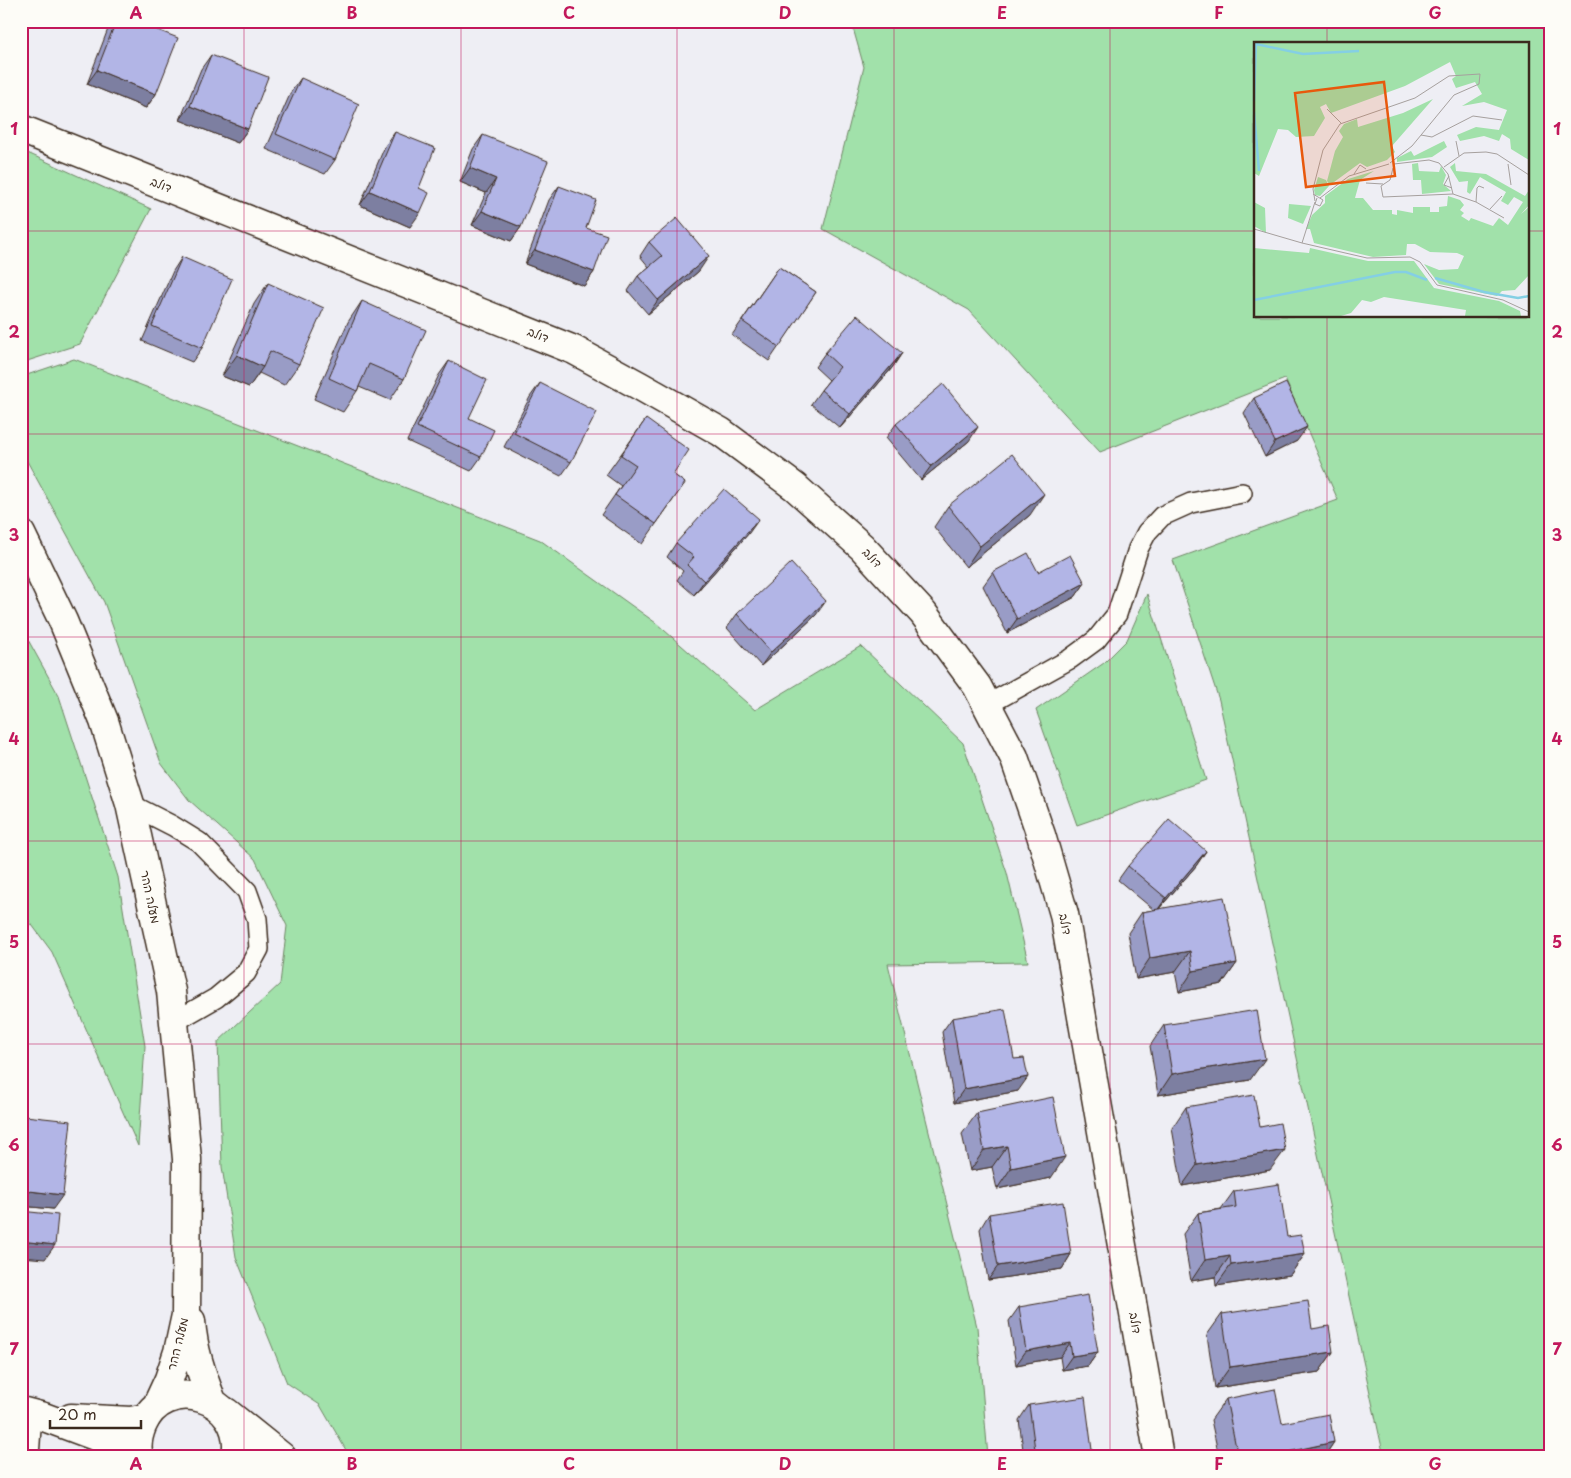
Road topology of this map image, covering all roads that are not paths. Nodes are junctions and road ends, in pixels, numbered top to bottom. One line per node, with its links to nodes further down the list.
1 (21, 130): 4 (street, דולב)
2 (1242, 493): 4 (lane)
3 (21, 534): 5 (street, מעלה ההר)
4 (987, 705): 16 (street, דולב)
5 (130, 804): 6 (street, מעלה ההר); 6 (lane)
6 (174, 1022): 7 (street, מעלה ההר)
7 (187, 1280): 8 (street, מעלה ההר); 9 (street, מעלה ההר)
8 (219, 1407): 9 (street); 14 (street, מעלה ההר); 15 (street)
9 (152, 1412): 10 (street); 13 (street, מעלה ההר)
10 (32, 1414): 11 (lane); 12 (street)
11 (29, 1457)
12 (133, 1457)
13 (139, 1457)
14 (236, 1457)
15 (282, 1457)
16 (1158, 1457)

